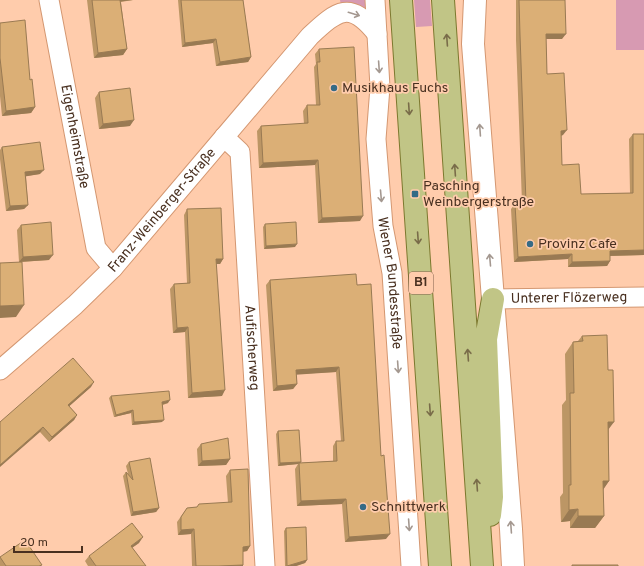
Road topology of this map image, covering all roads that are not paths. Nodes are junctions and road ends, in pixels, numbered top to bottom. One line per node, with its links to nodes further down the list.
1 (49, 0): 10 (street, Eigenheimstraße)
2 (334, 0): 8 (street, Franz-Weinberger-Straße)
3 (375, 0): 7 (street, Wiener Bundesstraße)
4 (401, 0): 16 (main road, Wiener Bundesstraße / B1, one-way to 16)
5 (444, 0): 17 (main road, one-way to 5)
6 (475, 0): 12 (street, one-way to 6)
7 (377, 34): 8 (street, Franz-Weinberger-Straße, one-way to 7); 15 (street, Wiener Bundesstraße, one-way to 15)
8 (310, 36): 9 (street, Franz-Weinberger-Straße)
9 (224, 137): 10 (street, Franz-Weinberger-Straße); 14 (street, Aufischerweg)
10 (113, 268): 13 (street, Franz-Weinberger-Straße)
11 (644, 297): 12 (street, Unterer Flözerweg)
12 (493, 299): 17 (main road); 18 (street, one-way to 12)
13 (0, 370)
14 (266, 566)
15 (411, 566)
16 (440, 566)
17 (483, 566)
18 (512, 566)

